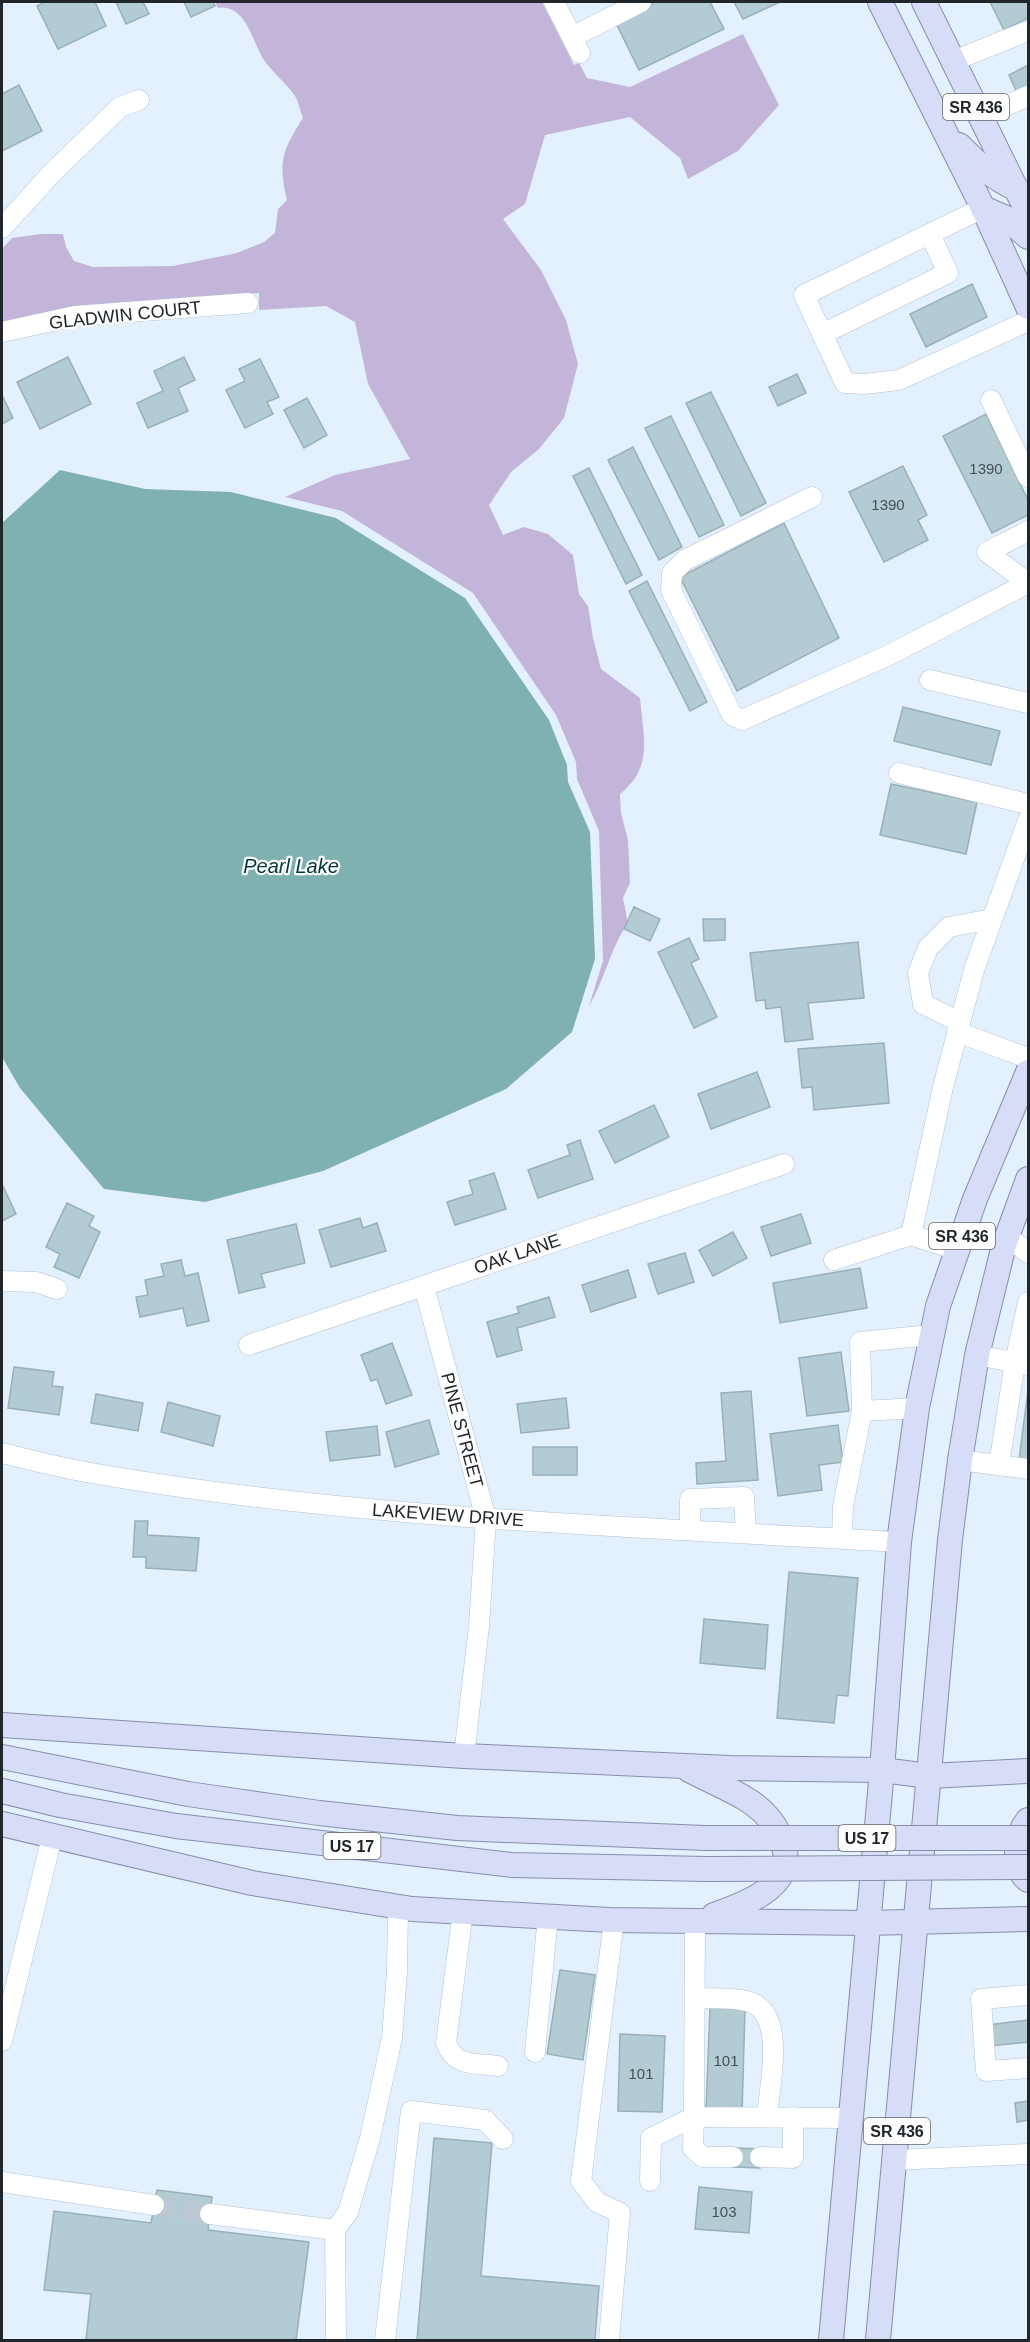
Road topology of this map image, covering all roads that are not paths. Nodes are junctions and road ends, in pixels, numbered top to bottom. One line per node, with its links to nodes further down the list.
1 (554, 2): 2 (street)
2 (641, 2)
3 (880, 2): 10 (main road, SR 436)
4 (924, 2): 6 (main road, SR 436)
5 (1029, 32): 6 (street)
6 (953, 61): 9 (main road, SR 436)
7 (1029, 96): 9 (street)
8 (139, 100): 14 (street)
9 (981, 117): 11 (main road, SR 436)
10 (942, 128): 11 (main road); 12 (main road, SR 436)
11 (1023, 187): 13 (main road, SR 436)
12 (983, 208): 15 (street); 16 (main road); 18 (main road, SR 436)
13 (1029, 213)
14 (2, 228)
15 (930, 234): 21 (street); 21 (street)
16 (1029, 237)
17 (249, 303): 20 (street, GLADWIN COURT)
18 (1029, 307)
19 (1029, 321): 21 (street)
20 (2, 332)
21 (822, 334)
22 (990, 400): 23 (street)
23 (1029, 477)
24 (812, 497): 26 (street)
25 (1029, 531): 26 (street)
26 (1028, 583)
27 (930, 680): 28 (street)
28 (1029, 703)
29 (899, 773): 30 (street)
30 (1029, 804)
31 (1029, 820): 32 (street)
32 (992, 919): 33 (street); 33 (street)
33 (959, 1027): 34 (street); 38 (street)
34 (1029, 1058)
35 (1029, 1072): 40 (main road, SR 436)
36 (784, 1164): 44 (street, OAK LANE)
37 (1029, 1179): 39 (main road, SR 436)
38 (911, 1235): 40 (street); 42 (street)
39 (1007, 1236): 41 (street); 49 (main road, SR 436)
40 (957, 1250): 47 (main road, SR 436)
41 (1029, 1252)
42 (834, 1260)
43 (2, 1281): 45 (street)
44 (424, 1286): 48 (street, OAK LANE); 57 (street, PINE STREET)
45 (57, 1289)
46 (1029, 1302): 50 (street)
47 (932, 1335): 51 (main road, SR 436); 52 (street)
48 (249, 1345)
49 (977, 1355): 50 (street); 54 (main road, SR 436)
50 (1022, 1364): 55 (street)
51 (917, 1408): 52 (street); 61 (main road, SR 436)
52 (862, 1411): 60 (street)
53 (2, 1453): 57 (street, LAKEVIEW DRIVE)
54 (960, 1460): 55 (street); 68 (main road, SR 436)
55 (999, 1465): 56 (street)
56 (1029, 1469)
57 (486, 1519): 58 (street, LAKEVIEW DRIVE); 63 (street, PINE STREET)
58 (690, 1530): 59 (street, LAKEVIEW DRIVE); 59 (street)
59 (746, 1533): 60 (street, LAKEVIEW DRIVE)
60 (842, 1538): 61 (street, LAKEVIEW DRIVE)
61 (899, 1542): 66 (main road, SR 436)
62 (2, 1725): 63 (main road)
63 (464, 1756): 65 (main road)
64 (2, 1757): 73 (main road, US 17, bridge)
65 (682, 1766): 66 (main road); 81 (main road)
66 (882, 1770): 68 (main road); 83 (main road, SR 436)
67 (1029, 1771): 68 (main road)
68 (929, 1776): 82 (main road, SR 436)
69 (2, 1791): 74 (main road, US 17, bridge)
70 (1029, 1820): 75 (main road)
71 (2, 1826): 72 (main road)
72 (52, 1837): 76 (main road); 86 (street)
73 (1029, 1838)
74 (1029, 1867)
75 (1029, 1880)
76 (398, 1907): 77 (main road); 103 (street)
77 (463, 1911): 78 (main road); 88 (street)
78 (548, 1916): 80 (main road); 87 (street)
79 (1029, 1919): 82 (main road)
80 (614, 1920): 81 (main road); 106 (street)
81 (695, 1921): 83 (main road); 85 (street)
82 (915, 1922): 83 (main road); 98 (main road, SR 436)
83 (867, 1923): 93 (main road, SR 436)
84 (1029, 1995): 89 (street)
85 (695, 1998): 90 (street); 91 (street)
86 (2, 2041)
87 (536, 2052)
88 (498, 2066)
89 (1029, 2068)
90 (694, 2117): 91 (street); 96 (street); 99 (street)
91 (767, 2117): 92 (street)
92 (793, 2117): 93 (street); 97 (street)
93 (850, 2118): 107 (main road, SR 436)
94 (503, 2139): 105 (street)
95 (1029, 2154): 98 (street)
96 (733, 2157)
97 (760, 2157)
98 (894, 2160): 108 (main road, SR 436)
99 (650, 2181)
100 (2, 2182): 101 (street)
101 (154, 2205)
102 (210, 2214): 103 (street)
103 (335, 2230): 104 (street)
104 (336, 2340)
105 (385, 2340)
106 (609, 2340)
107 (831, 2340)
108 (878, 2340)

